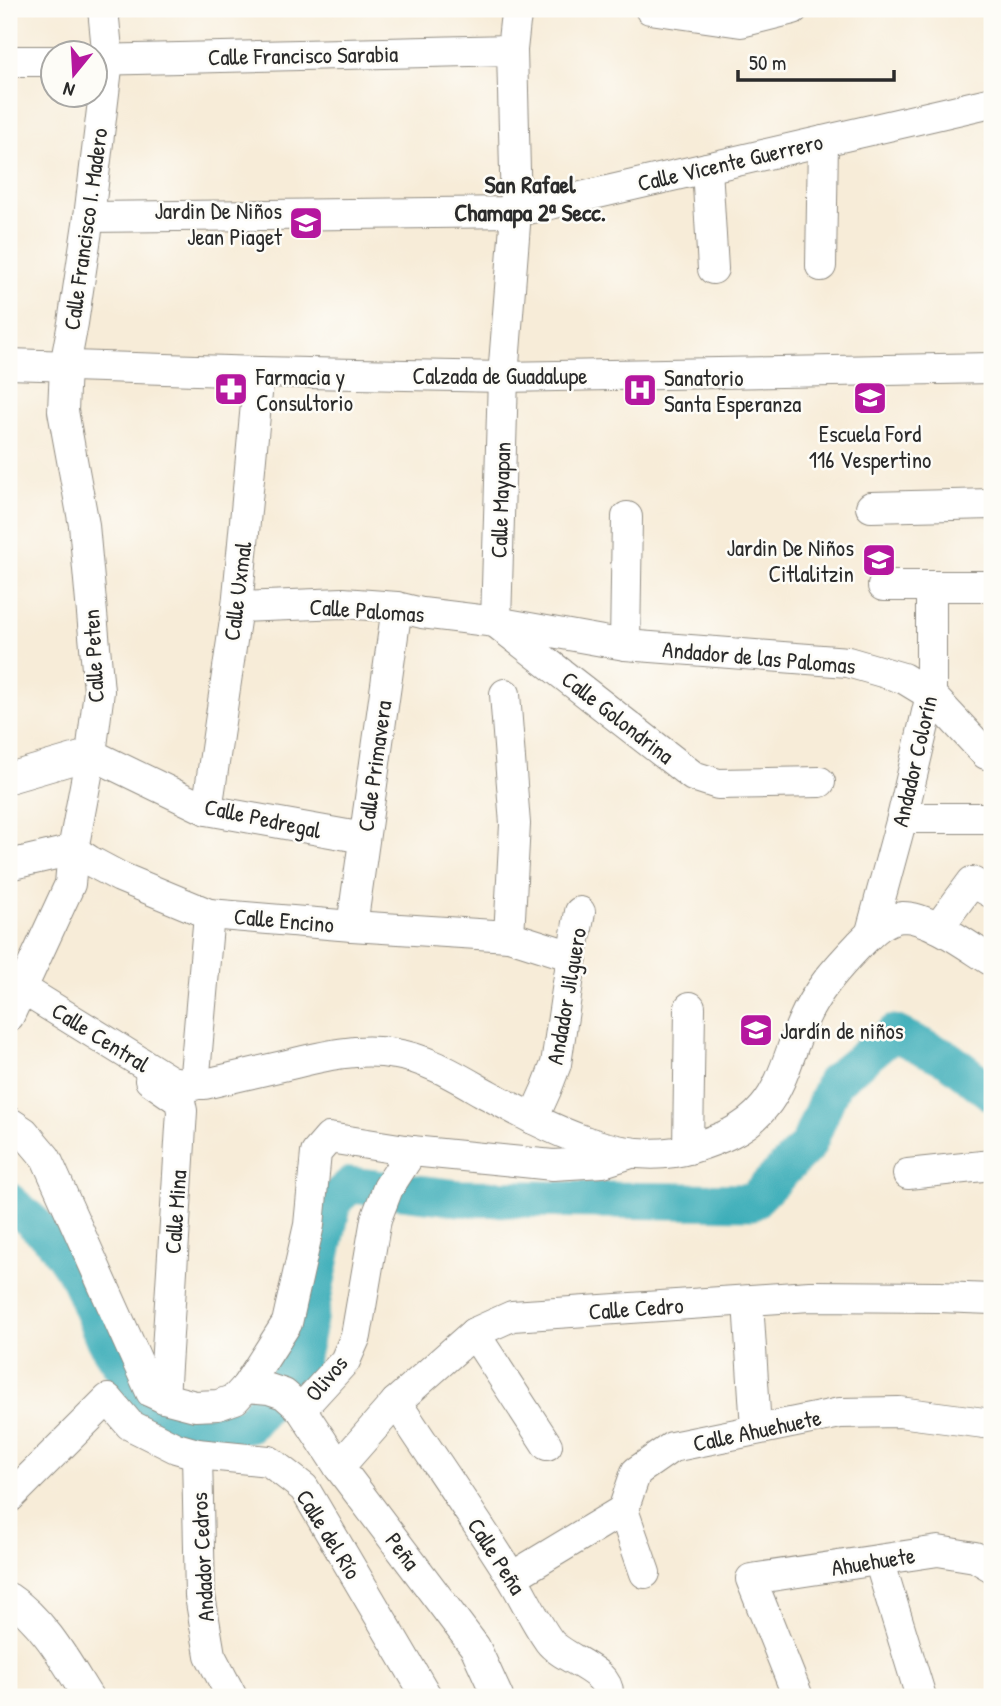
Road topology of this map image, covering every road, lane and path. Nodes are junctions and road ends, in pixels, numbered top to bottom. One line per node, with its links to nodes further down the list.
1 (103, 9): 5 (street, Calle Francisco I. Madero)
2 (518, 9): 6 (street, Calle Mayapan)
3 (650, 9): 4 (street)
4 (793, 9)
5 (102, 38)
6 (512, 50): 7 (street, Calle Francisco Sarabia); 14 (street, Calle Mayapan)
7 (108, 60)
8 (9, 61): 9 (street)
9 (38, 61)
10 (992, 102): 12 (street, Calle Vicente Guerrero)
11 (97, 108): 15 (street, Calle Francisco I. Madero)
12 (823, 141): 13 (street, Calle Vicente Guerrero); 16 (street)
13 (707, 168): 14 (street, Calle Vicente Guerrero); 17 (street)
14 (516, 212): 15 (street, Calle Vicente Guerrero); 22 (street, Calle Mayapan)
15 (89, 217): 19 (street, Calle Francisco I. Madero)
16 (821, 266)
17 (713, 268)
18 (9, 364): 19 (street, Calzada de Guadalupe)
19 (65, 366): 21 (street, Calzada de Guadalupe); 35 (street, Calle Peten)
20 (992, 368): 22 (street, Calzada de Guadalupe)
21 (259, 372): 22 (street, Calzada de Guadalupe); 29 (street, Calle Uxmal)
22 (503, 377): 31 (street, Calle Mayapan)
23 (992, 505): 24 (street)
24 (871, 508)
25 (627, 517): 32 (street)
26 (883, 586): 28 (street)
27 (992, 586): 28 (street)
28 (932, 587): 34 (street, Andador Colorín)
29 (237, 607): 30 (street, Calle Palomas); 39 (street, Calle Uxmal)
30 (397, 607): 31 (street, Calle Palomas); 42 (street, Calle Primavera)
31 (496, 622): 32 (street, Andador de las Palomas); 38 (street, Calle Golondrina)
32 (625, 645): 34 (street, Andador de las Palomas)
33 (505, 694): 51 (street)
34 (931, 695): 36 (street, Andador de las Palomas); 40 (street, Andador Colorín)
35 (91, 754): 37 (street); 39 (street, Calle Pedregal); 43 (street, Calle Peten)
36 (992, 754)
37 (9, 778)
38 (820, 782)
39 (206, 810): 42 (street, Calle Pedregal)
40 (902, 818): 41 (street); 50 (street, Andador Colorín)
41 (992, 818)
42 (364, 838): 48 (street, Calle Primavera)
43 (74, 850): 44 (street); 47 (street, Calle Encino); 54 (street, Calle Peten)
44 (9, 865)
45 (992, 893): 49 (street)
46 (580, 912): 52 (street, Andador Jilguero)
47 (209, 914): 48 (street, Calle Encino); 58 (street)
48 (352, 926): 51 (street, Calle Encino)
49 (938, 928): 50 (street); 53 (street)
50 (871, 932): 61 (street)
51 (509, 936): 52 (street, Calle Encino)
52 (572, 956): 59 (street, Andador Jilguero)
53 (992, 961)
54 (13, 987): 56 (street, Calle Peten); 57 (street, Calle Central)
55 (690, 1007): 61 (street)
56 (9, 1016)
57 (126, 1051): 58 (street, Calle Central); 71 (street, Calle Mina)
58 (194, 1085): 59 (street)
59 (533, 1119): 63 (street)
60 (9, 1122): 71 (street)
61 (688, 1149): 63 (street)
62 (412, 1151): 63 (street); 70 (street); 73 (street, Olivos)
63 (633, 1153)
64 (992, 1165): 65 (street)
65 (908, 1174)
66 (992, 1299): 67 (street, Calle Cedro); 68 (street)
67 (748, 1301): 69 (street, Calle Cedro); 75 (street)
68 (992, 1319)
69 (474, 1333): 72 (street, Calle Cedro); 76 (street)
70 (246, 1387): 71 (street); 73 (street, Olivos)
71 (164, 1398)
72 (396, 1402): 78 (street, Calle Cedro); 84 (street, Calle Peña)
73 (301, 1409): 78 (street, Peña)
74 (992, 1424): 75 (street, Calle Ahuehuete)
75 (756, 1429): 80 (street, Calle Ahuehuete)
76 (547, 1445)
77 (197, 1454): 79 (street, Calle del Río); 87 (street, Andador Cedros); 88 (street, Calle del Río)
78 (339, 1467): 89 (street, Peña)
79 (9, 1498)
80 (623, 1510): 83 (street); 84 (street)
81 (986, 1556): 82 (street, Ahuehuete)
82 (879, 1560): 91 (street, Ahuehuete); 92 (street)
83 (645, 1573)
84 (512, 1577): 90 (street, Calle Peña)
85 (9, 1598): 86 (street)
86 (88, 1697)
87 (232, 1697)
88 (427, 1697)
89 (498, 1697)
90 (608, 1697)
91 (797, 1697)
92 (921, 1697)

